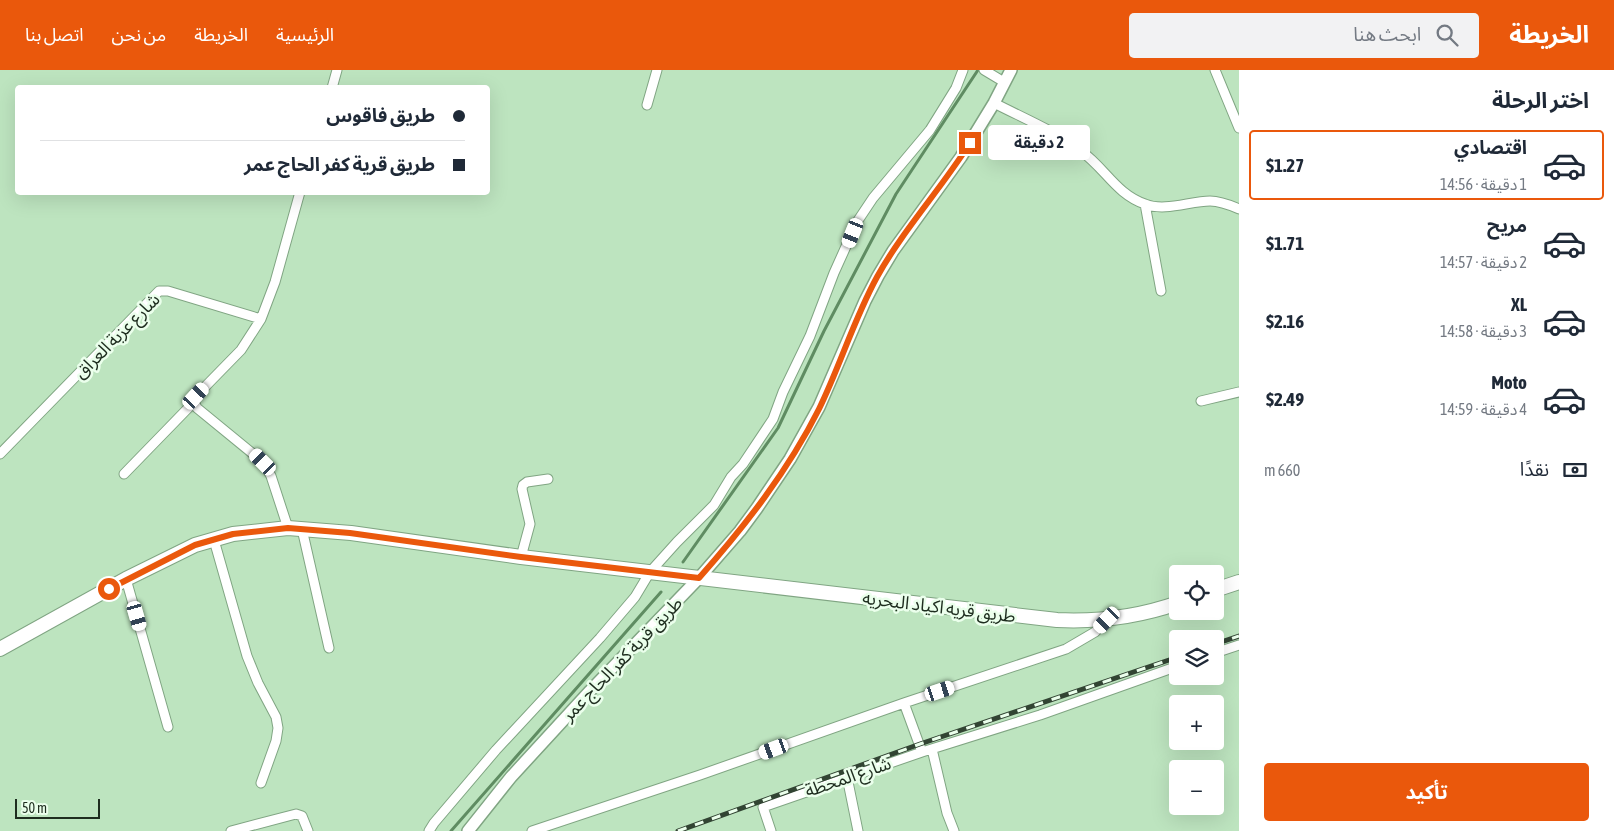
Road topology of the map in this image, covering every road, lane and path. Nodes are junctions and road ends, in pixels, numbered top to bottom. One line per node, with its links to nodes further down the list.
1 (337, 70): 8 (street)
2 (656, 70): 10 (street)
3 (963, 70): 26 (street, طريق قرية كفر الحاج عمر)
4 (984, 70): 7 (street)
5 (1011, 70): 7 (street, طريق قرية كفر الحاج عمر)
6 (1215, 70): 11 (street)
7 (1000, 79): 9 (street, طريق قرية كفر الحاج عمر)
8 (333, 85)
9 (994, 103): 13 (street); 27 (street, طريق قرية كفر الحاج عمر)
10 (647, 105)
11 (1239, 128)
12 (299, 195): 16 (street)
13 (1145, 204): 14 (street); 15 (street)
14 (1239, 208)
15 (1161, 292)
16 (261, 319): 19 (street); 20 (street, شارع عزبة العراق)
17 (1239, 392): 18 (street)
18 (1201, 401)
19 (194, 402): 21 (street); 23 (street)
20 (0, 454)
21 (124, 474)
22 (548, 479): 25 (street)
23 (295, 529): 24 (main road, طريق قريه اكياد البحريه); 25 (main road, طريق قريه اكياد البحريه); 34 (street)
24 (214, 540): 28 (main road, طريق قريه اكياد البحريه); 43 (street)
25 (521, 557): 26 (main road, طريق قريه اكياد البحريه)
26 (650, 572): 27 (main road, طريق قريه اكياد البحريه); 46 (street, طريق قرية كفر الحاج عمر)
27 (699, 578): 32 (main road, طريق قريه اكياد البحريه); 47 (street, طريق قرية كفر الحاج عمر)
28 (126, 579): 35 (main road, طريق قريه اكياد البحريه); 39 (street)
29 (1239, 582): 30 (main road)
30 (1224, 587)
31 (1169, 606): 32 (main road, طريق قريه اكياد البحريه)
32 (1107, 620): 38 (street)
33 (1239, 645): 36 (street)
34 (329, 648)
35 (0, 649)
36 (1224, 650)
37 (1169, 669): 40 (street, شارع المحطة)
38 (904, 703): 41 (street); 48 (street)
39 (168, 727)
40 (932, 749): 41 (street, شارع المحطة); 51 (street)
41 (922, 752): 42 (street, شارع المحطة)
42 (847, 777): 49 (street, شارع المحطة); 50 (street)
43 (261, 783)
44 (231, 831): 45 (street)
45 (308, 831)
46 (429, 831)
47 (468, 831)
48 (532, 831)
49 (771, 831)
50 (858, 831)
51 (954, 831)

